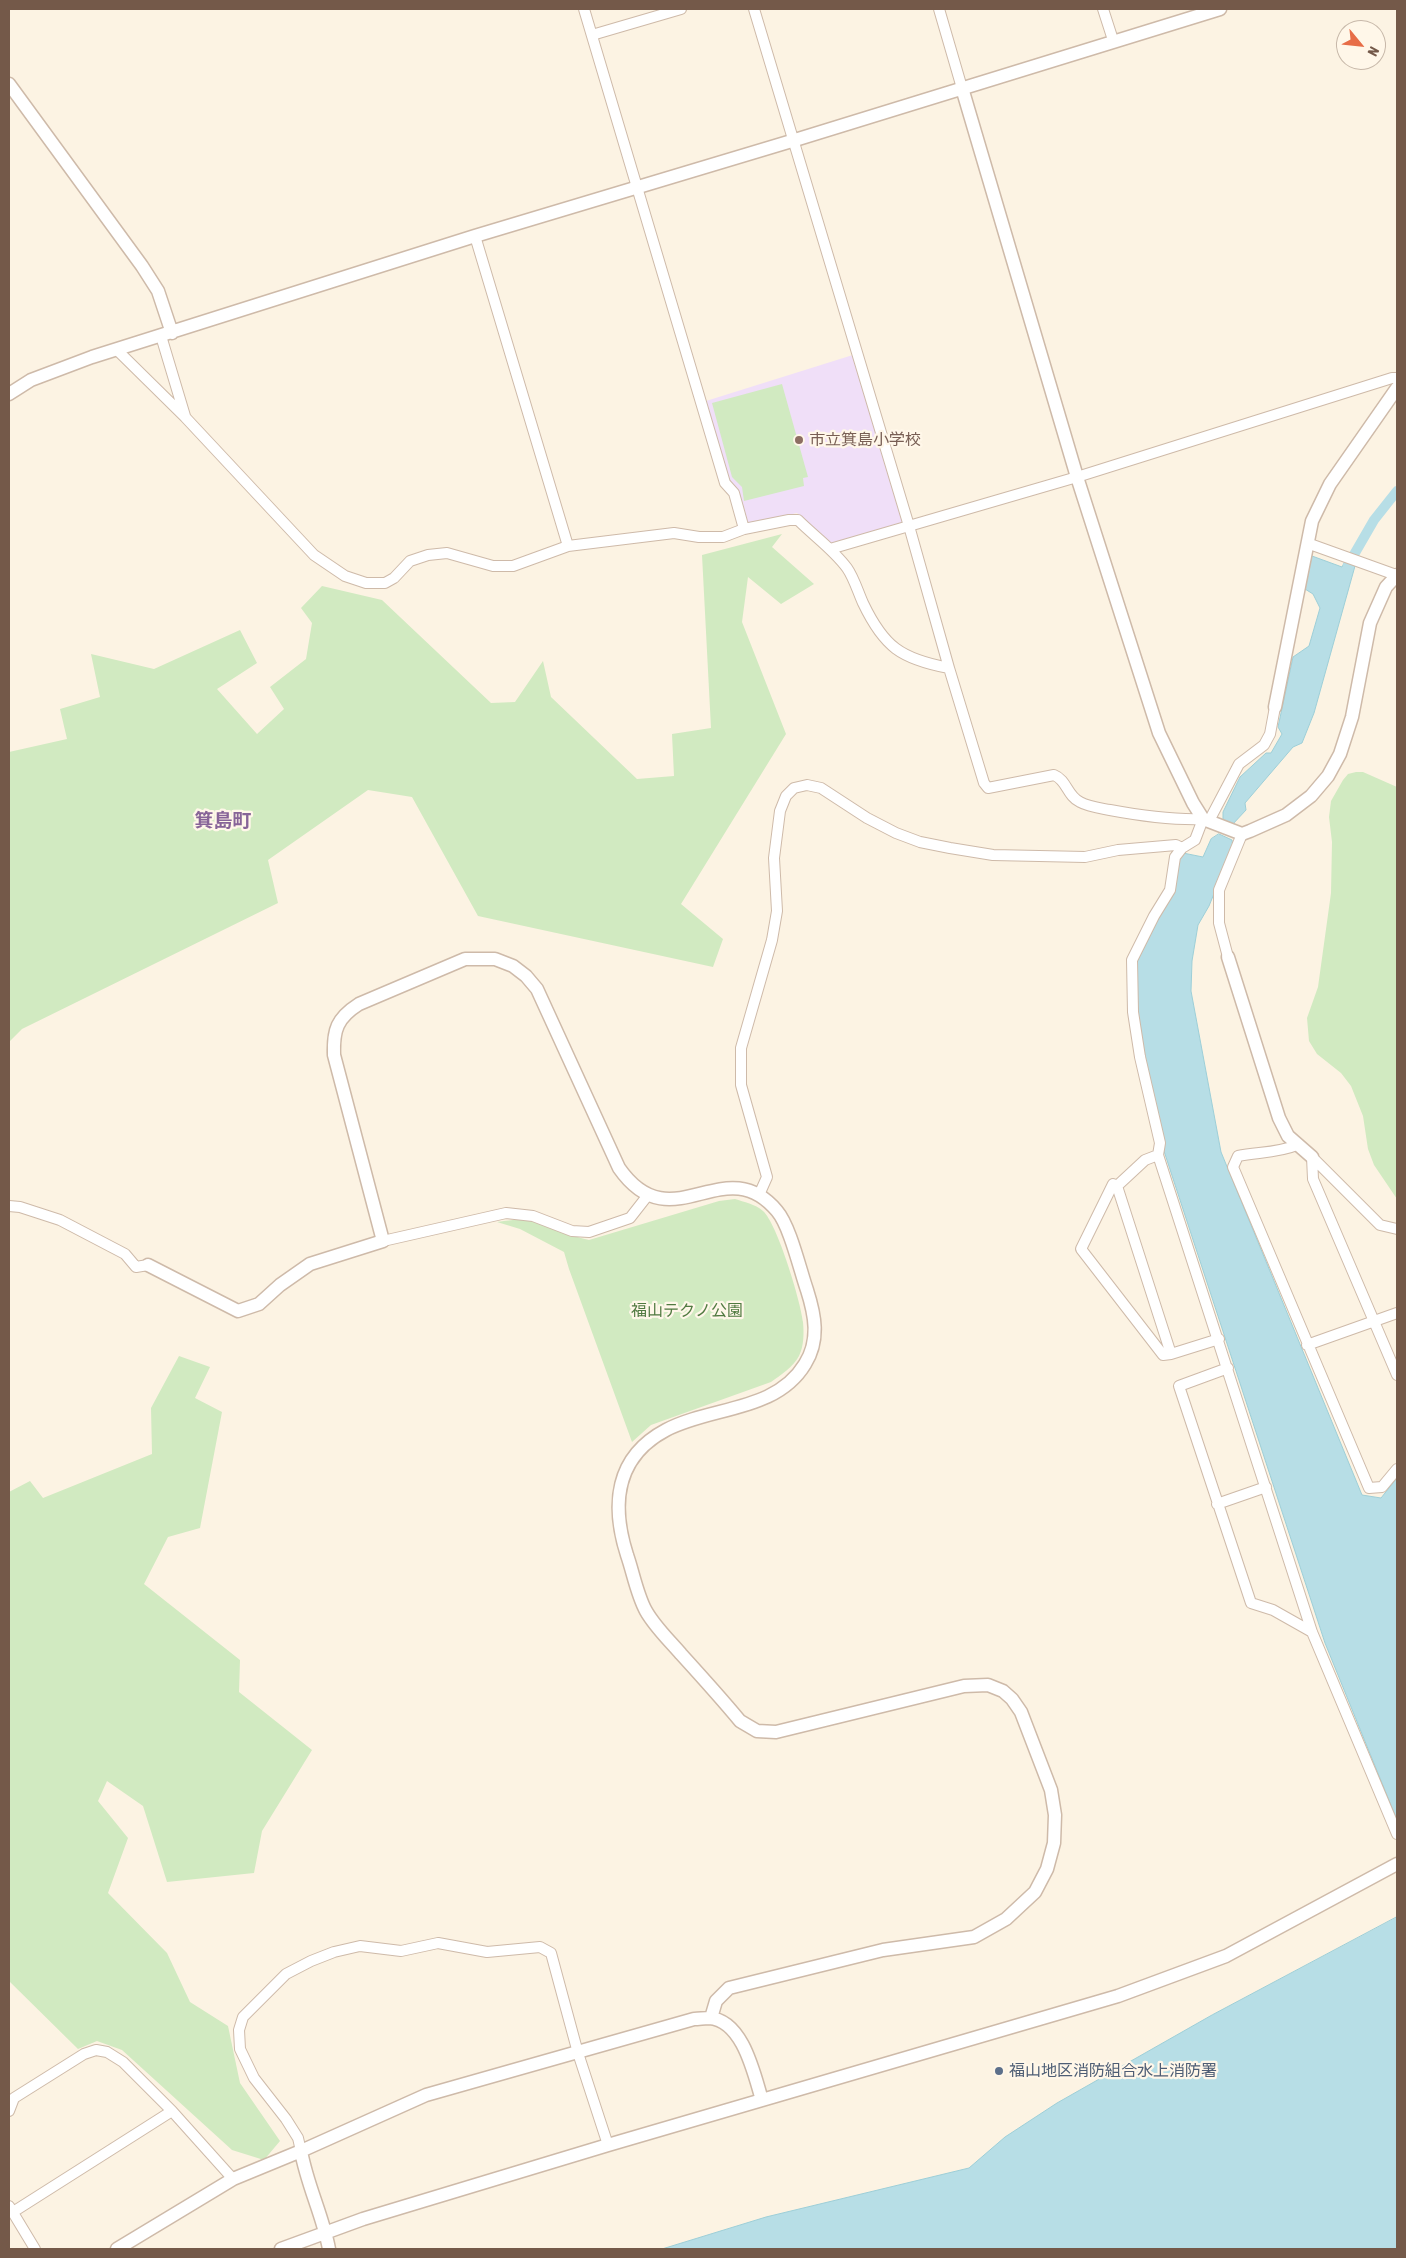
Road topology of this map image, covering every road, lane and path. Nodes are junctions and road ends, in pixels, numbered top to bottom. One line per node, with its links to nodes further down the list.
1 (584, 9): 7 (street)
2 (681, 9): 7 (street)
3 (754, 9): 11 (street)
4 (939, 9): 10 (street)
5 (1103, 9): 8 (street)
6 (1220, 9): 8 (street)
7 (592, 35): 12 (street)
8 (1113, 40): 10 (street)
9 (9, 84): 14 (street)
10 (962, 88): 11 (street); 20 (street)
11 (795, 140): 12 (street); 21 (street)
12 (637, 188): 13 (street); 22 (street)
13 (475, 236): 14 (street); 24 (street)
14 (167, 335): 15 (street); 19 (street)
15 (117, 350): 18 (street); 19 (street)
16 (1397, 378): 20 (street)
17 (1397, 388): 23 (street)
18 (9, 394)
19 (186, 417): 24 (street)
20 (1077, 477): 21 (street); 29 (street)
21 (909, 526): 25 (street); 27 (street)
22 (744, 529): 24 (street); 25 (street)
23 (1308, 543): 26 (street); 28 (street)
24 (568, 546)
25 (830, 549): 27 (street)
26 (1397, 575): 30 (street)
27 (949, 668): 29 (street)
28 (1276, 707): 29 (street)
29 (1206, 820): 30 (street); 31 (street)
30 (1242, 834): 32 (street)
31 (1182, 848): 34 (street); 38 (street)
32 (1228, 957): 33 (street)
33 (1297, 1145): 35 (street); 46 (street)
34 (1158, 1155): 36 (street); 45 (street)
35 (1312, 1157): 40 (street); 44 (street)
36 (1117, 1186): 47 (street); 47 (street)
37 (648, 1195): 38 (street); 41 (street); 41 (street)
38 (759, 1195): 56 (street)
39 (9, 1206): 42 (street)
40 (1397, 1229)
41 (383, 1242): 42 (street)
42 (148, 1265)
43 (1397, 1313): 44 (street)
44 (1374, 1320): 46 (street); 49 (street)
45 (1219, 1339): 47 (street); 48 (street)
46 (1307, 1344): 50 (street)
47 (1171, 1354)
48 (1228, 1368): 51 (street); 52 (street)
49 (1397, 1375)
50 (1397, 1469)
51 (1266, 1487): 52 (street); 53 (street)
52 (1217, 1504): 53 (street)
53 (1312, 1632): 54 (street)
54 (1397, 1834)
55 (1397, 1864): 58 (street)
56 (711, 2018): 57 (street); 58 (street)
57 (578, 2053): 61 (street); 62 (street); 62 (street)
58 (762, 2100): 61 (street)
59 (9, 2110): 60 (street)
60 (172, 2111): 63 (street); 64 (street)
61 (608, 2145): 65 (street)
62 (301, 2151): 63 (street); 65 (street)
63 (232, 2179): 67 (street)
64 (11, 2209): 66 (street)
65 (326, 2231): 68 (street); 69 (street)
66 (36, 2249)
67 (117, 2249)
68 (282, 2249)
69 (329, 2249)

